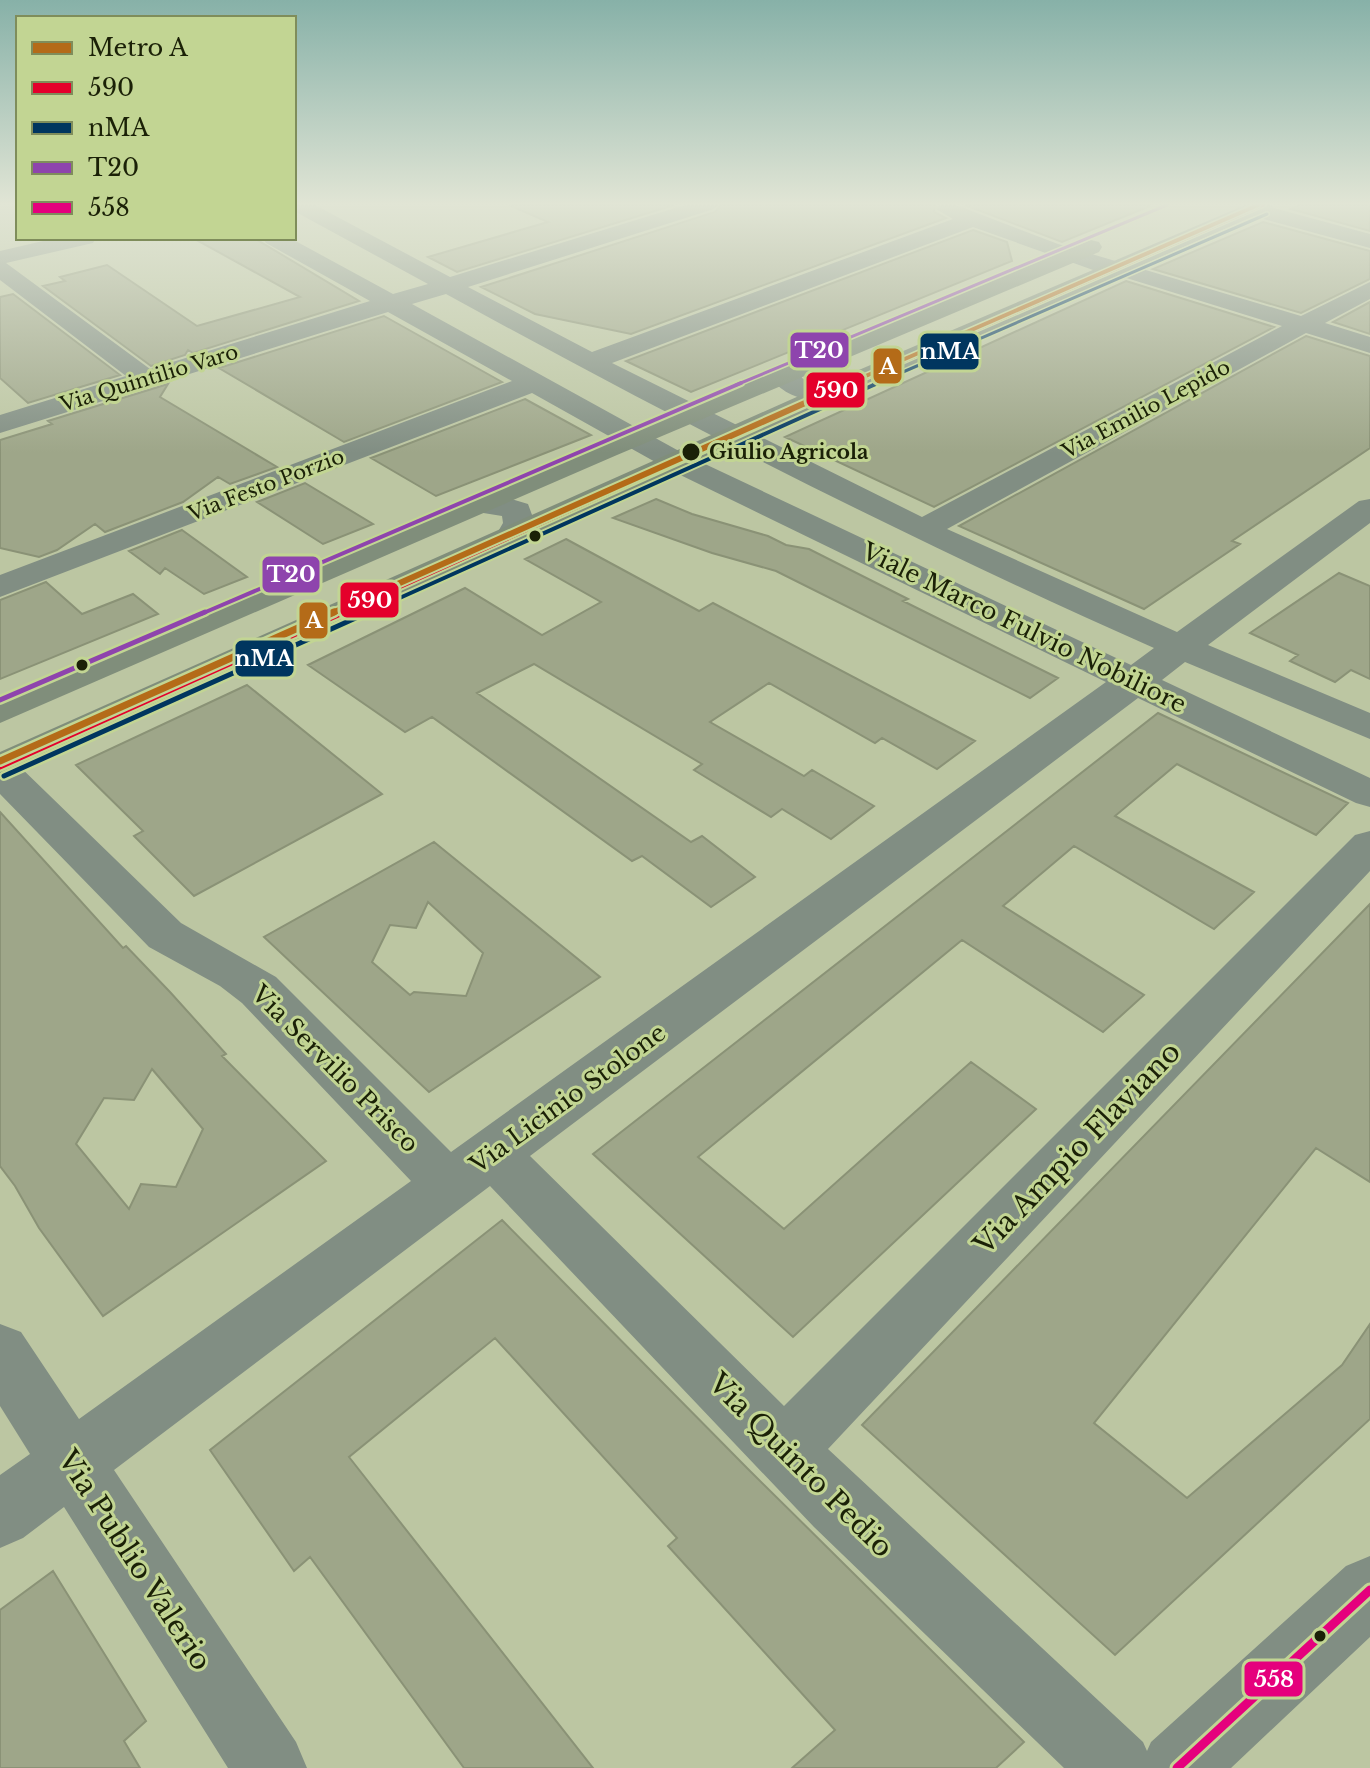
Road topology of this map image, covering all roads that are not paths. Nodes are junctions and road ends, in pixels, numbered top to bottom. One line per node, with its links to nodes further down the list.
1 (25, 288): 15 (street)
2 (360, 288): 10 (street, Viale Marco Fulvio Nobiliore)
3 (445, 288): 10 (street, Via Quintilio Varo)
4 (453, 288): 13 (street, Viale Marco Fulvio Nobiliore)
5 (790, 288): 13 (street)
6 (994, 288): 14 (main road)
7 (1074, 288): 17 (main road)
8 (1180, 288): 11 (street)
9 (1370, 289): 11 (street, Via Emilio Lepido)
10 (389, 304): 15 (street, Via Quintilio Varo); 16 (street, Viale Marco Fulvio Nobiliore)
11 (1303, 324): 12 (street); 25 (street, Via Emilio Lepido)
12 (1370, 345)
13 (593, 361): 18 (street, Viale Marco Fulvio Nobiliore)
14 (790, 374): 17 (street); 18 (main road)
15 (146, 379): 19 (street, Via Quintilio Varo)
16 (533, 383): 21 (street, Viale Marco Fulvio Nobiliore); 27 (street, Via Festo Porzio)
17 (829, 393): 20 (main road)
18 (691, 414): 20 (street, Viale Marco Fulvio Nobiliore); 21 (main road)
19 (0, 424)
20 (733, 437): 22 (main road); 25 (street, Viale Marco Fulvio Nobiliore)
21 (632, 438): 22 (street, Viale Marco Fulvio Nobiliore); 23 (main road)
22 (677, 462): 26 (main road); 29 (street, Viale Marco Fulvio Nobiliore)
23 (482, 504): 26 (street); 30 (main road)
24 (1370, 508): 28 (street, Via Licinio Stolone)
25 (923, 529): 28 (street, Viale Marco Fulvio Nobiliore)
26 (512, 535): 32 (main road)
27 (0, 587)
28 (1182, 646): 29 (street, Via Licinio Stolone); 31 (street, Viale Marco Fulvio Nobiliore)
29 (1135, 681): 33 (street, Viale Marco Fulvio Nobiliore); 35 (street, Via Licinio Stolone)
30 (0, 711)
31 (1370, 727)
32 (0, 768): 35 (street, Via Servilio Prisco)
33 (1370, 794)
34 (1370, 845): 37 (street, Via Ampio Flaviano)
35 (472, 1170): 37 (street, Via Quinto Pedio); 38 (street, Via Licinio Stolone)
36 (0, 1352): 38 (street, Via Publio Valerio)
37 (784, 1450): 42 (street, Via Quinto Pedio)
38 (72, 1462): 39 (street, Via Licinio Stolone); 41 (street, Via Publio Valerio)
39 (0, 1515)
40 (1370, 1590): 43 (street)
41 (270, 1768)
42 (1117, 1768)
43 (1177, 1768)

